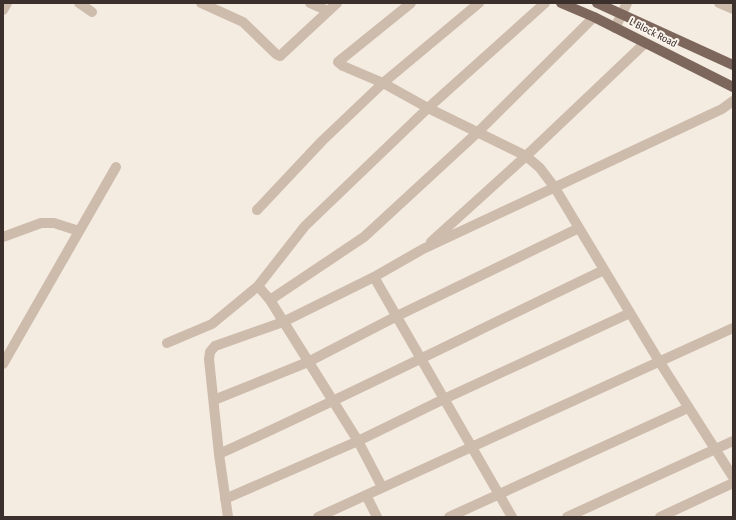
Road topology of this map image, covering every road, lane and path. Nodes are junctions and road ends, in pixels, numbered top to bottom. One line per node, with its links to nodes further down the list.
1 (7, 3): 14 (street)
2 (79, 3): 16 (street)
3 (201, 3): 15 (street)
4 (310, 3): 15 (street)
5 (337, 3): 15 (street)
6 (410, 3): 22 (street)
7 (479, 3): 22 (street)
8 (545, 3): 25 (street)
9 (561, 3): 18 (main road, L Block Road)
10 (597, 3): 17 (main road, L Block Road)
11 (626, 3): 17 (street)
12 (719, 3): 13 (street)
13 (733, 9)
14 (3, 10)
15 (328, 11)
16 (92, 12)
17 (621, 14): 19 (street); 21 (main road, L Block Road)
18 (594, 18): 19 (main road, L Block Road); 26 (street)
19 (615, 28): 20 (main road, L Block Road)
20 (645, 43): 23 (main road, L Block Road); 27 (street)
21 (733, 66)
22 (383, 83): 25 (street); 30 (street)
23 (733, 87)
24 (733, 101): 29 (street)
25 (428, 108): 26 (street); 37 (street)
26 (478, 132): 27 (street); 38 (street)
27 (526, 156): 29 (street); 34 (street)
28 (116, 167): 32 (street)
29 (555, 188): 31 (street); 34 (street)
30 (257, 210)
31 (579, 228): 35 (street); 40 (street)
32 (79, 231): 33 (street); 47 (street)
33 (3, 237)
34 (423, 249): 36 (street)
35 (604, 270): 39 (street); 44 (street)
36 (374, 277): 40 (street); 41 (street)
37 (258, 286): 38 (street); 43 (street)
38 (270, 300): 41 (street)
39 (630, 313): 45 (street); 48 (street)
40 (397, 316): 44 (street); 46 (street)
41 (283, 322): 46 (street); 49 (street)
42 (733, 328): 45 (street)
43 (167, 343)
44 (421, 358): 48 (street); 50 (street)
45 (659, 361): 51 (street); 54 (street)
46 (308, 362): 49 (street); 50 (street)
47 (3, 364)
48 (444, 399): 52 (street); 54 (street)
49 (214, 400): 56 (street)
50 (333, 402): 52 (street); 56 (street)
51 (688, 408): 55 (street); 60 (street)
52 (358, 441): 59 (street); 62 (street)
53 (733, 441): 55 (street)
54 (472, 446): 59 (street); 60 (street)
55 (714, 449): 57 (street); 68 (street)
56 (219, 454): 62 (street)
57 (733, 477)
58 (733, 483): 69 (street)
59 (382, 487): 61 (street)
60 (499, 494): 66 (street); 67 (street)
61 (366, 495): 64 (street); 65 (street)
62 (225, 499): 63 (street)
63 (228, 517)
64 (318, 517)
65 (377, 517)
66 (449, 517)
67 (512, 517)
68 (567, 517)
69 (660, 517)

